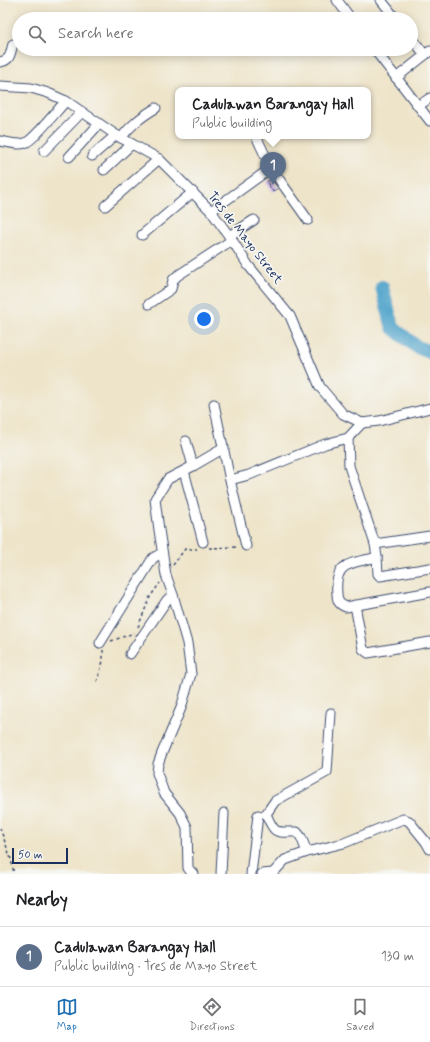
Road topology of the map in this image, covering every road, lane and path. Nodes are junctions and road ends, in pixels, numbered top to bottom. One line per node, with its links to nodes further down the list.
1 (337, 0): 3 (street)
2 (381, 0): 4 (street)
3 (346, 12)
4 (390, 12)
5 (418, 44): 7 (street)
6 (12, 47): 9 (street)
7 (427, 53): 10 (street)
8 (379, 56): 10 (street)
9 (0, 62)
10 (396, 78): 14 (street)
11 (0, 86): 13 (street, Tres de Mayo Street)
12 (430, 98): 14 (street)
13 (66, 101): 16 (street, Tres de Mayo Street); 21 (street)
14 (418, 106): 17 (street)
15 (156, 108): 19 (street)
16 (82, 112): 18 (street, Tres de Mayo Street); 23 (street)
17 (430, 121)
18 (99, 124): 19 (street, Tres de Mayo Street); 25 (street)
19 (119, 136): 22 (street, Tres de Mayo Street); 24 (street)
20 (258, 139): 27 (street)
21 (0, 141)
22 (132, 144): 26 (street, Tres de Mayo Street); 28 (street)
23 (44, 151)
24 (92, 156)
25 (68, 157)
26 (159, 159): 29 (street, Tres de Mayo Street); 30 (street)
27 (272, 168): 31 (street); 33 (street)
28 (104, 170)
29 (193, 192): 31 (street, Tres de Mayo Street); 34 (street)
30 (105, 206)
31 (211, 212): 35 (street, Tres de Mayo Street)
32 (254, 220): 35 (street)
33 (308, 220)
34 (142, 235)
35 (231, 238): 36 (street); 39 (street, Tres de Mayo Street)
36 (149, 304)
37 (214, 404): 42 (street)
38 (430, 408): 39 (street)
39 (362, 424): 40 (street)
40 (348, 438): 45 (street); 48 (street)
41 (186, 441): 43 (street)
42 (224, 448): 43 (street); 45 (street)
43 (193, 466): 44 (street)
44 (184, 471): 47 (street); 50 (street)
45 (230, 480): 49 (street)
46 (430, 536): 48 (street)
47 (203, 542)
48 (375, 544): 51 (street)
49 (246, 546)
50 (162, 553): 54 (street); 57 (street)
51 (377, 557): 52 (street); 55 (street)
52 (430, 568)
53 (430, 592): 55 (street)
54 (173, 595): 58 (street); 67 (street)
55 (355, 605): 56 (street)
56 (430, 642)
57 (100, 643)
58 (130, 654)
59 (331, 713): 64 (street)
60 (224, 812): 68 (street)
61 (258, 815): 69 (street)
62 (0, 828): 66 (path)
63 (430, 849): 64 (street)
64 (307, 852): 65 (street)
65 (273, 873): 70 (street)
66 (14, 874)
67 (194, 874)
68 (221, 874)
69 (251, 874)
70 (262, 874)

